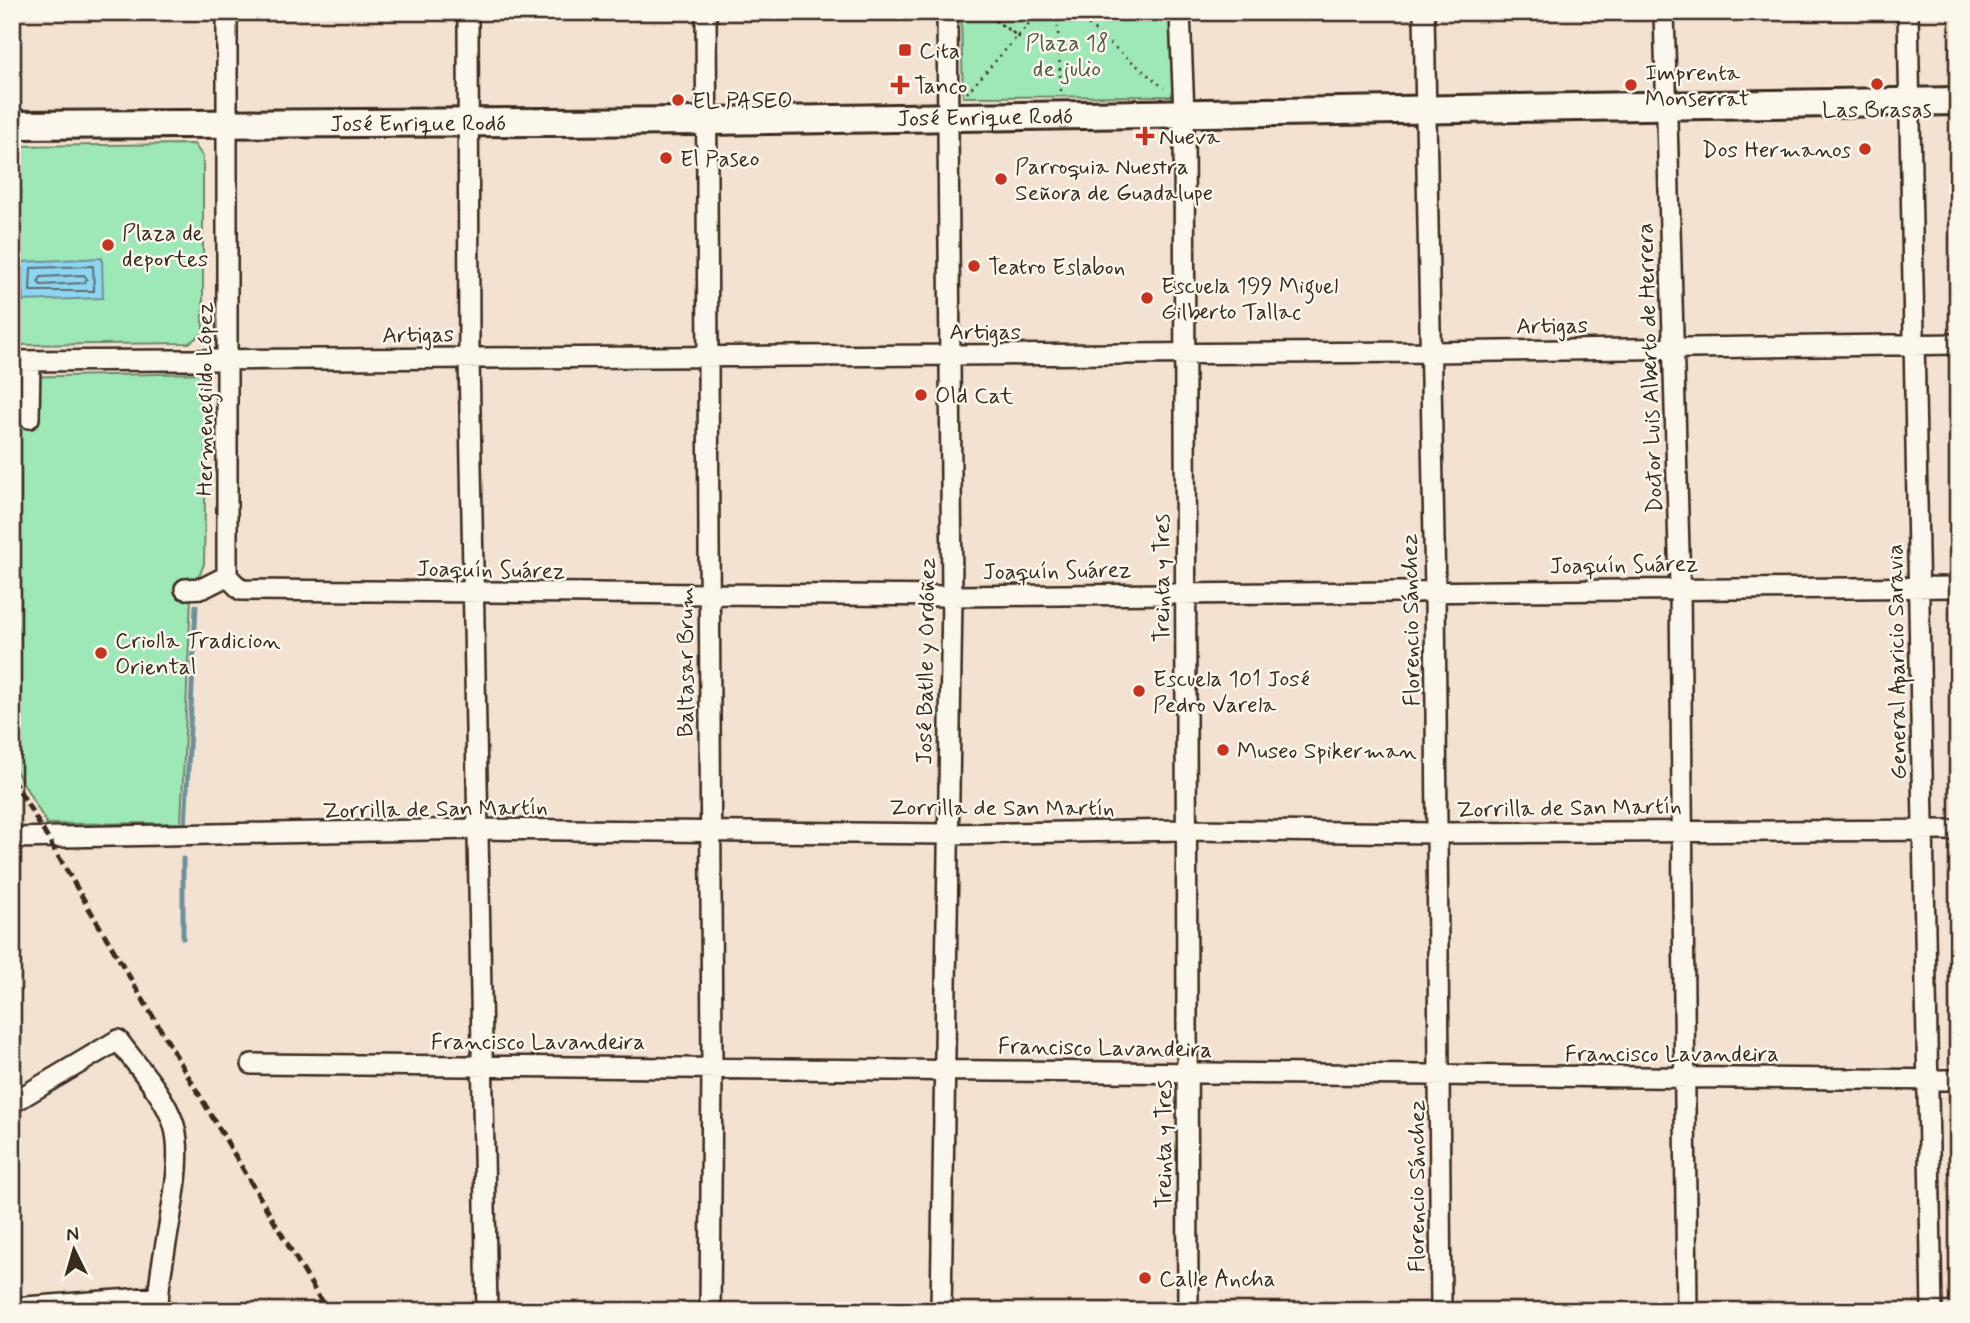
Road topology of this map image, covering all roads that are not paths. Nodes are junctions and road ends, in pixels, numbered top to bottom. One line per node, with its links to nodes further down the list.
1 (228, 12): 17 (street, Hermenegildo López)
2 (468, 12): 15 (street)
3 (706, 12): 16 (street, Baltasar Brum)
4 (947, 12): 12 (street, José Batlle y Ordóñez)
5 (1181, 12): 14 (street, Treinta y Tres)
6 (1424, 12): 13 (street, Florencio Sánchez)
7 (1664, 12): 11 (street, Doctor Luis Alberto de Herrera)
8 (1908, 12): 10 (street, General Aparicio Saravia)
9 (1958, 101): 10 (highway, José Enrique Rodó)
10 (1909, 102): 11 (highway, José Enrique Rodó); 20 (street, General Aparicio Saravia)
11 (1667, 106): 13 (highway, José Enrique Rodó); 21 (street, Doctor Luis Alberto de Herrera)
12 (955, 107): 14 (highway, José Enrique Rodó); 16 (highway, José Enrique Rodó); 24 (street, José Batlle y Ordóñez)
13 (1426, 111): 14 (highway, José Enrique Rodó); 22 (street, Florencio Sánchez)
14 (1184, 114): 23 (street, Treinta y Tres)
15 (468, 121): 16 (highway, José Enrique Rodó); 17 (highway, José Enrique Rodó); 26 (street)
16 (707, 121): 25 (street, Baltasar Brum)
17 (227, 123): 18 (highway, José Enrique Rodó); 28 (street, Hermenegildo López)
18 (12, 125)
19 (1958, 344): 20 (street, Artigas)
20 (1915, 345): 21 (street, Artigas); 33 (street, General Aparicio Saravia)
21 (1672, 347): 22 (street, Artigas); 32 (street, Doctor Luis Alberto de Herrera)
22 (1431, 352): 23 (street, Artigas); 35 (street, Florencio Sánchez)
23 (1185, 354): 24 (street, Artigas); 37 (street, Treinta y Tres)
24 (948, 356): 25 (street, Artigas); 39 (street, José Batlle y Ordóñez)
25 (709, 357): 26 (street, Artigas); 38 (street, Baltasar Brum)
26 (469, 358): 28 (street, Artigas); 36 (street)
27 (21, 361): 28 (street, Artigas); 29 (street)
28 (229, 361): 30 (street, Hermenegildo López)
29 (29, 418)
30 (234, 583): 34 (street); 36 (street, Joaquín Suárez)
31 (1958, 586): 33 (street, Joaquín Suárez)
32 (1680, 587): 33 (street, Joaquín Suárez); 35 (street, Joaquín Suárez); 42 (street, Doctor Luis Alberto de Herrera)
33 (1919, 587): 43 (street, General Aparicio Saravia)
34 (185, 589)
35 (1434, 592): 37 (street, Joaquín Suárez); 46 (street, Florencio Sánchez)
36 (475, 593): 38 (street, Joaquín Suárez); 40 (street)
37 (1185, 594): 39 (street, Joaquín Suárez); 41 (street, Treinta y Tres)
38 (709, 595): 39 (street, Joaquín Suárez); 45 (street, Baltasar Brum)
39 (952, 596): 47 (street, José Batlle y Ordóñez)
40 (477, 829): 45 (street, Zorrilla de San Martín); 48 (street, Zorrilla de San Martín); 50 (street)
41 (1186, 830): 46 (street, Zorrilla de San Martín); 47 (street, Zorrilla de San Martín); 53 (street, Treinta y Tres)
42 (1683, 830): 43 (street, Zorrilla de San Martín); 46 (street, Zorrilla de San Martín); 55 (street, Doctor Luis Alberto de Herrera)
43 (1923, 830): 44 (street, Zorrilla de San Martín); 56 (street, General Aparicio Saravia)
44 (1958, 830)
45 (710, 831): 47 (street, Zorrilla de San Martín); 51 (street, Baltasar Brum)
46 (1437, 833): 54 (street, Florencio Sánchez)
47 (947, 834): 52 (street, José Batlle y Ordóñez)
48 (12, 838)
49 (252, 1064): 50 (street, Francisco Lavandeira)
50 (481, 1065): 51 (street, Francisco Lavandeira); 61 (street)
51 (712, 1067): 52 (street, Francisco Lavandeira); 62 (street, Baltasar Brum)
52 (945, 1069): 53 (street, Francisco Lavandeira); 63 (street, José Batlle y Ordóñez)
53 (1188, 1073): 54 (street, Francisco Lavandeira); 64 (street, Treinta y Tres)
54 (1440, 1076): 55 (street, Francisco Lavandeira); 65 (street, Florencio Sánchez)
55 (1685, 1077): 56 (street, Francisco Lavandeira); 66 (street, Doctor Luis Alberto de Herrera)
56 (1929, 1080): 57 (street, Francisco Lavandeira); 67 (street, General Aparicio Saravia)
57 (1958, 1080)
58 (12, 1103): 59 (street)
59 (158, 1304): 60 (street)
60 (12, 1308)
61 (487, 1311)
62 (710, 1311)
63 (941, 1311)
64 (1188, 1311)
65 (1440, 1311)
66 (1688, 1311)
67 (1932, 1311)

